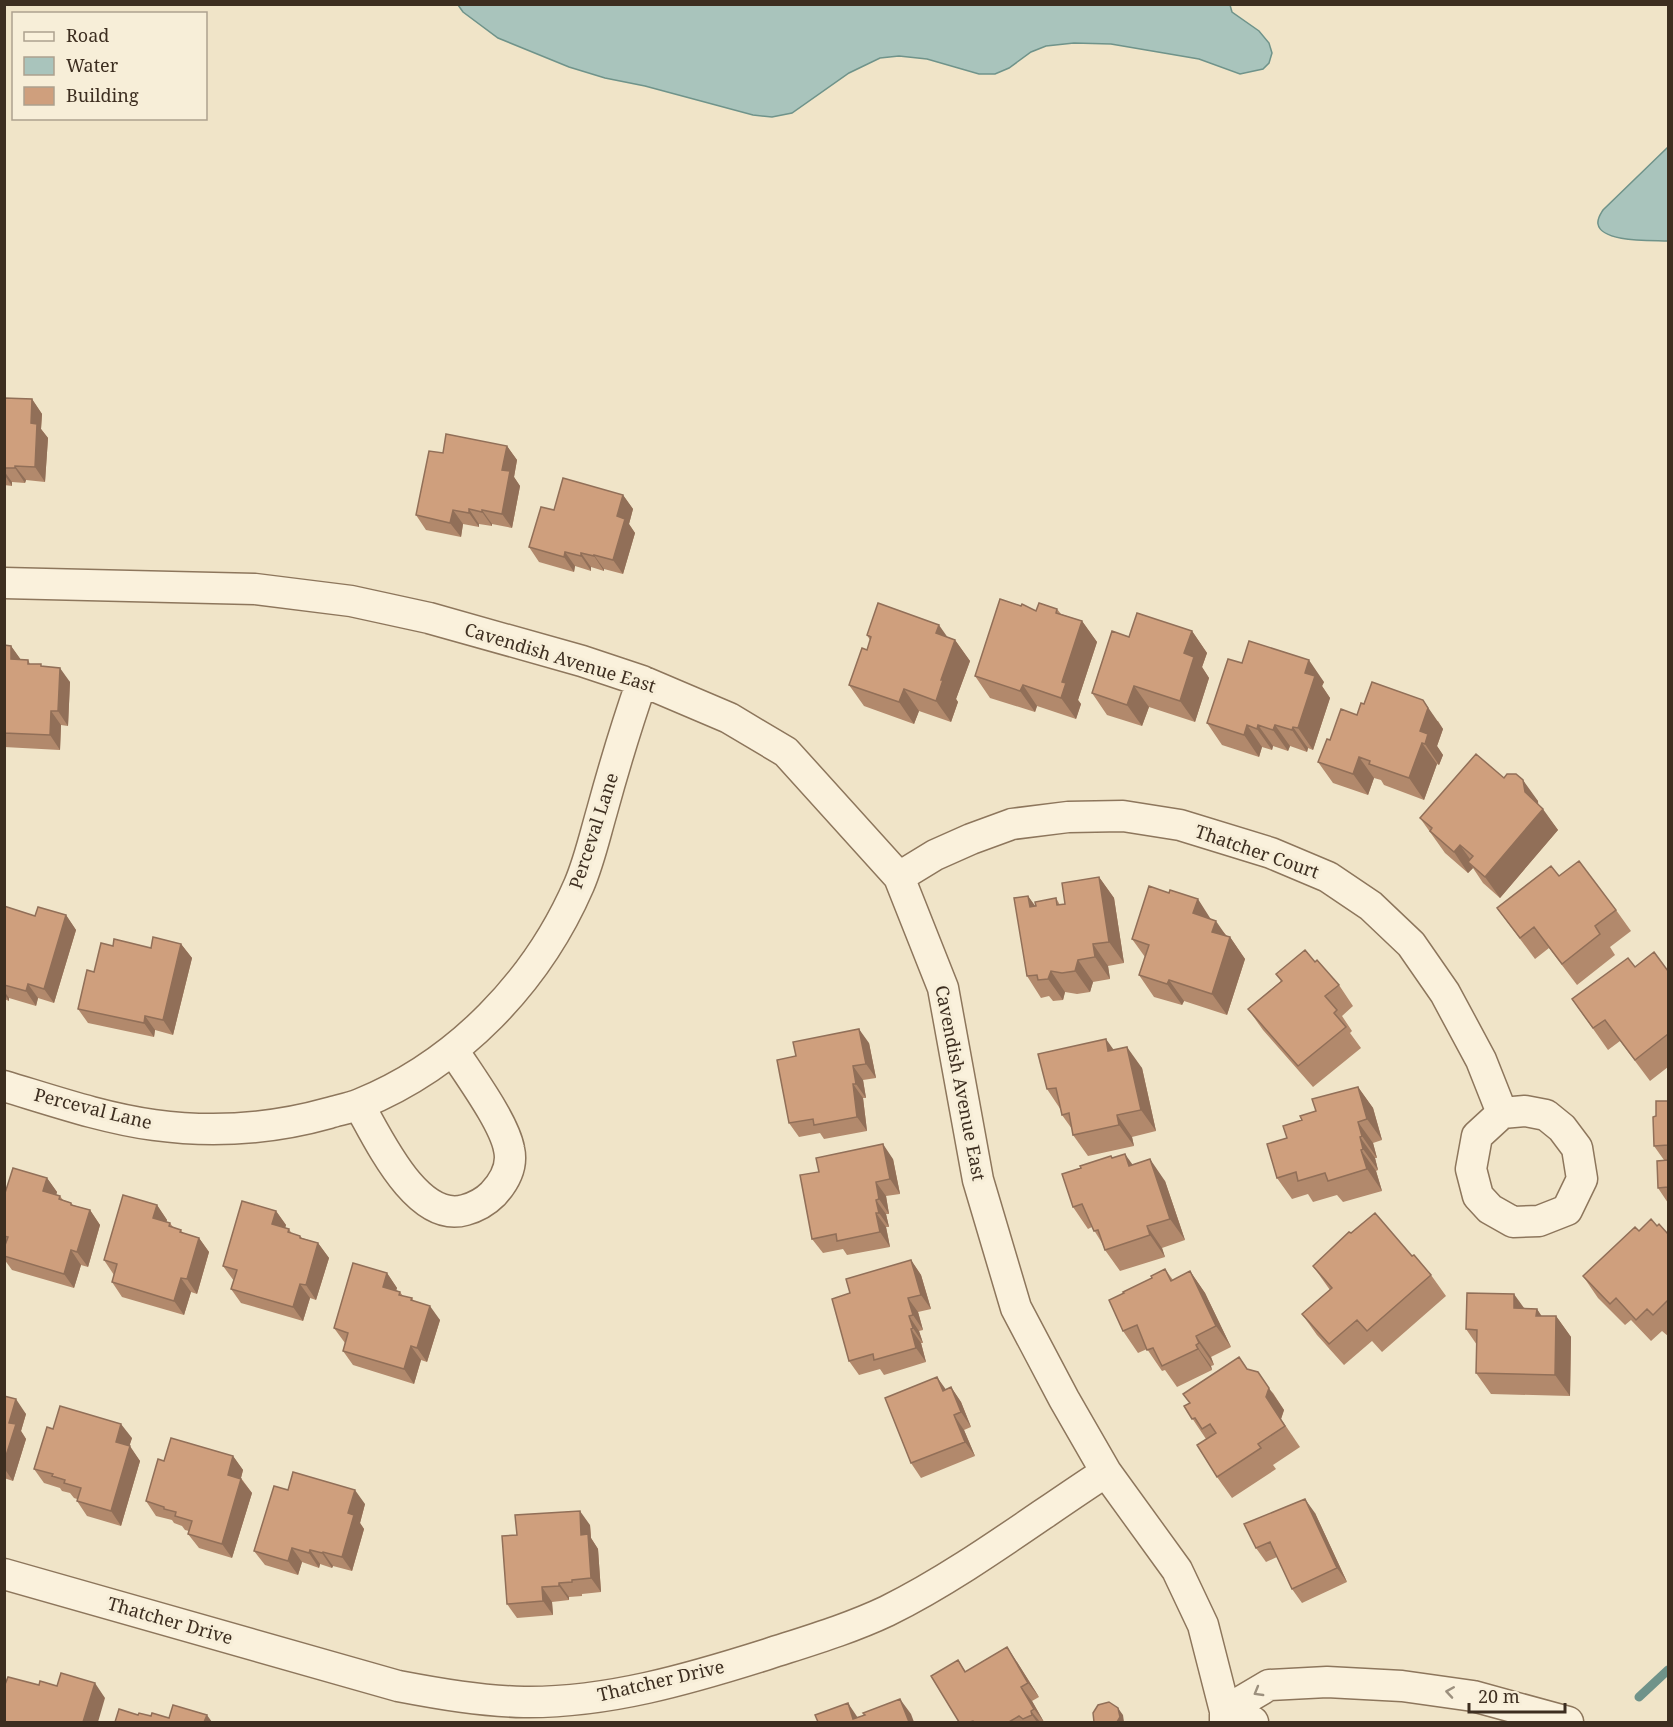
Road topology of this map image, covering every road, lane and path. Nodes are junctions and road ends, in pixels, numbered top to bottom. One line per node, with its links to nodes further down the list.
1 (4, 583): 2 (street, Cavendish Avenue East)
2 (642, 681): 3 (street, Cavendish Avenue East); 4 (street, Perceval Lane)
3 (899, 877): 7 (street, Thatcher Court); 8 (street, Cavendish Avenue East)
4 (453, 1050): 6 (street, Perceval Lane); 6 (street)
5 (4, 1086): 6 (street, Perceval Lane)
6 (359, 1105)
7 (1502, 1113)
8 (1106, 1472): 9 (street, Thatcher Drive); 10 (street, Cavendish Avenue East)
9 (4, 1574)
10 (1225, 1717): 11 (street); 12 (street, one-way to 10)
11 (1253, 1722)
12 (1568, 1722)

